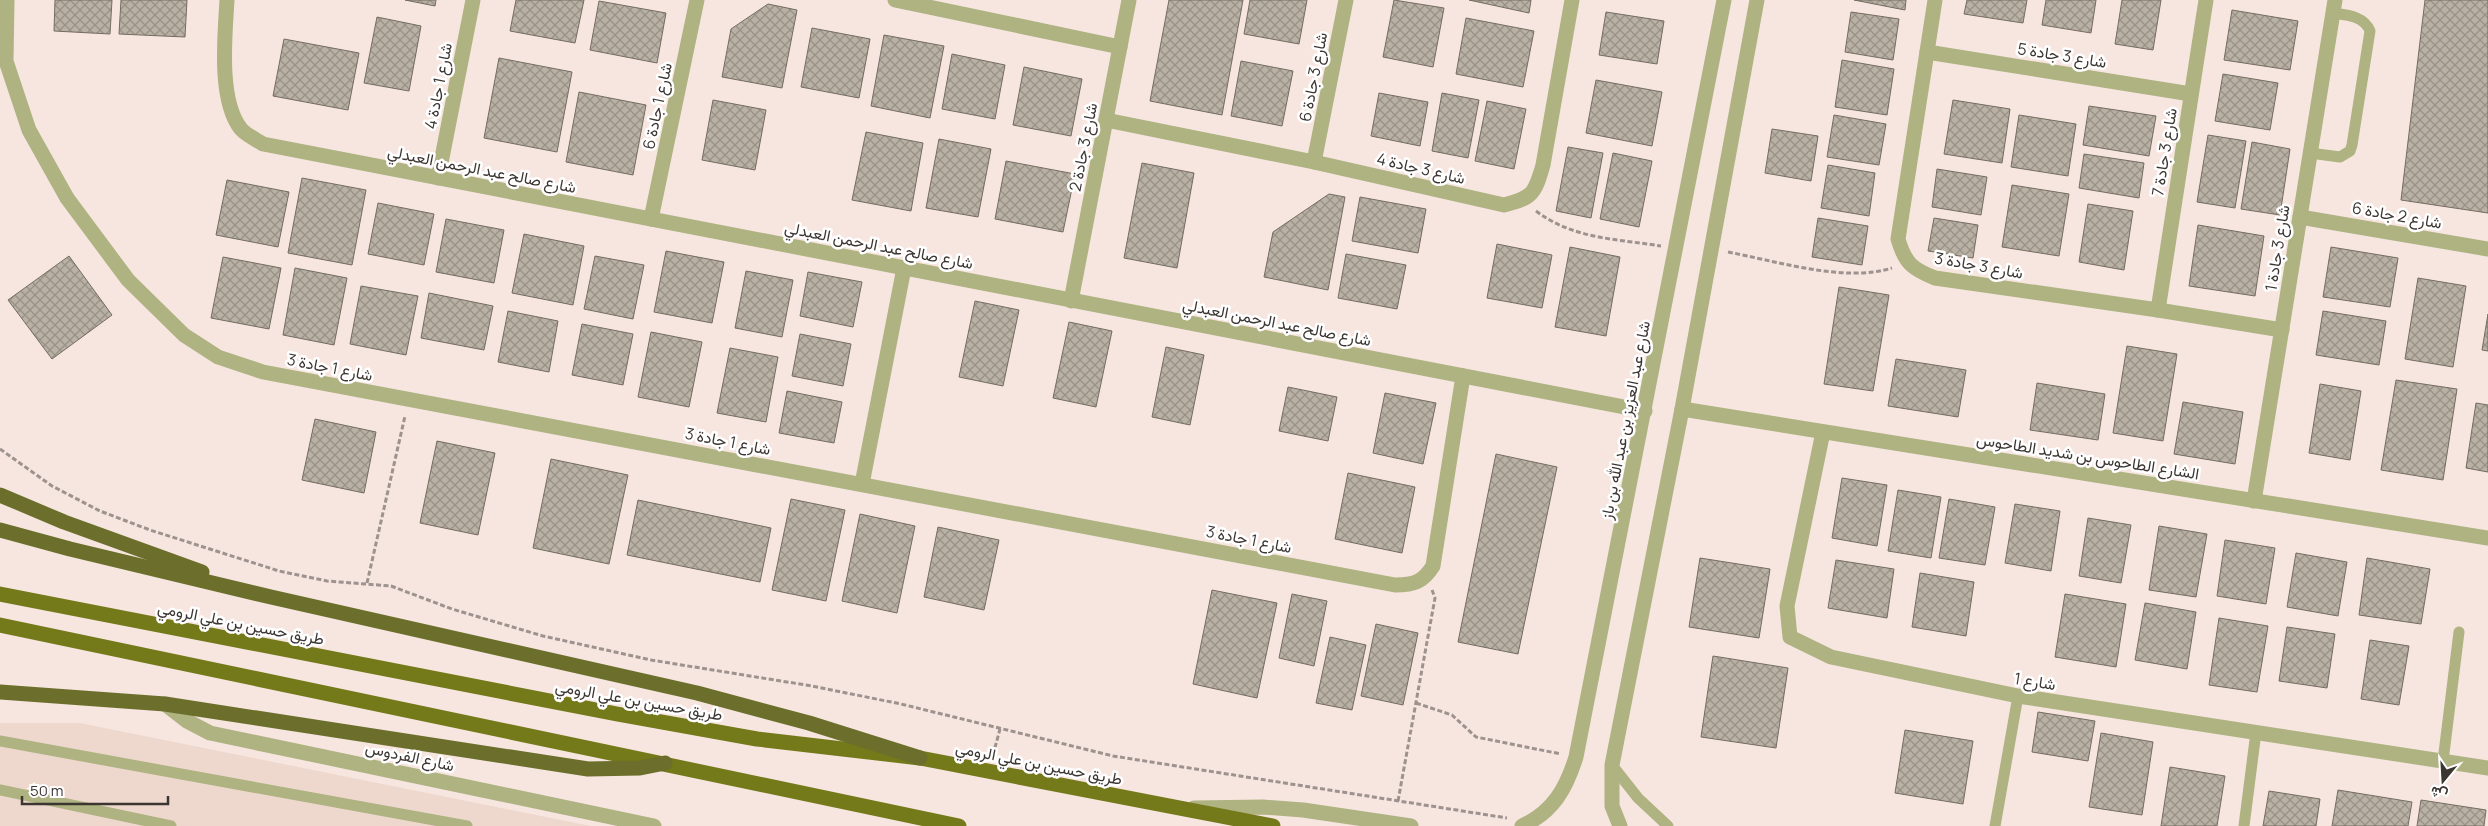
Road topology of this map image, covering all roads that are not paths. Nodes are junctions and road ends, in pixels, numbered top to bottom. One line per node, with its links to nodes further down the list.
1 (8, 0): 34 (street, شارع 1 جادة 3)
2 (227, 0): 22 (street, شارع صالح عبد الرحمن العبدلي)
3 (473, 0): 22 (street, شارع 1 جادة 4)
4 (697, 0): 24 (street, شارع 1 جادة 6)
5 (895, 0): 15 (street)
6 (1129, 0): 15 (street, شارع 3 جادة 2)
7 (1346, 0): 21 (street, شارع 3 جادة 6)
8 (1572, 0): 21 (street, شارع 3 جادة 4)
9 (1724, 0): 32 (street, شارع عبد العزيز بن عبد الله بن باز)
10 (1748, 0): 17 (street)
11 (1757, 0): 17 (street)
12 (1935, 0): 16 (street)
13 (2206, 0): 18 (street, شارع 3 جادة 7)
14 (2334, 7): 20 (street, شارع 3 جادة 1); 20 (lane)
15 (1120, 47): 19 (street, شارع 3 جادة 2)
16 (1927, 52): 18 (street, شارع 3 جادة 5); 28 (street, شارع 3 جادة 3)
17 (1747, 60): 31 (street)
18 (2191, 94): 28 (street, شارع 3 جادة 7)
19 (1106, 120): 21 (street, شارع 3 جادة 4); 27 (street, شارع 3 جادة 2)
20 (2310, 153): 23 (street, شارع 3 جادة 1)
21 (1314, 162)
22 (438, 178): 24 (street, شارع صالح عبد الرحمن العبدلي)
23 (2300, 216): 25 (street, شارع 2 جادة 6); 29 (street, شارع 3 جادة 1)
24 (651, 219): 26 (street, شارع صالح عبد الرحمن العبدلي)
25 (2488, 249)
26 (904, 268): 27 (street, شارع صالح عبد الرحمن العبدلي); 34 (street)
27 (1071, 301): 30 (street, شارع صالح عبد الرحمن العبدلي)
28 (2158, 310): 29 (street, شارع 3 جادة 3)
29 (2282, 330): 36 (street, شارع 3 جادة 1)
30 (1463, 376): 32 (street, شارع صالح عبد الرحمن العبدلي); 34 (street, شارع 1 جادة 3)
31 (1682, 409): 33 (street, الشارع الطاحوس بن شديد الطاحوس); 53 (street)
32 (1645, 411): 58 (street, شارع عبد العزيز بن عبد الله بن باز)
33 (1823, 432): 36 (street, الشارع الطاحوس بن شديد الطاحوس); 45 (street, شارع 1)
34 (862, 484)
35 (0, 495): 40 (highway)
36 (2254, 501): 38 (street, الشارع الطاحوس بن شديد الطاحوس)
37 (0, 530): 40 (highway)
38 (2488, 538)
39 (0, 594): 50 (highway, طريق حسين بن علي الرومي)
40 (271, 598): 50 (highway)
41 (0, 625): 52 (highway)
42 (2460, 632): 51 (lane)
43 (0, 692): 44 (highway)
44 (59, 695): 46 (highway); 47 (highway)
45 (2018, 696): 48 (street, شارع 1); 67 (lane)
46 (0, 699)
47 (165, 704): 52 (highway); 61 (street, شارع الفردوس)
48 (2256, 732): 51 (street, شارع 1); 68 (lane)
49 (0, 742): 57 (lane)
50 (920, 758): 56 (highway, طريق حسين بن علي الرومي)
51 (2443, 761): 54 (street, شارع 1)
52 (666, 764): 62 (highway)
53 (1612, 765): 65 (street); 66 (lane)
54 (2488, 768)
55 (0, 790): 59 (lane)
56 (1182, 808): 63 (highway, طريق حسين بن علي الرومي); 64 (street)
57 (433, 822): 60 (lane)
58 (1527, 824)
59 (171, 826)
60 (467, 826)
61 (654, 826)
62 (959, 826)
63 (1273, 826)
64 (1411, 826)
65 (1620, 826)
66 (1668, 826)
67 (1995, 826)
68 (2244, 826)

